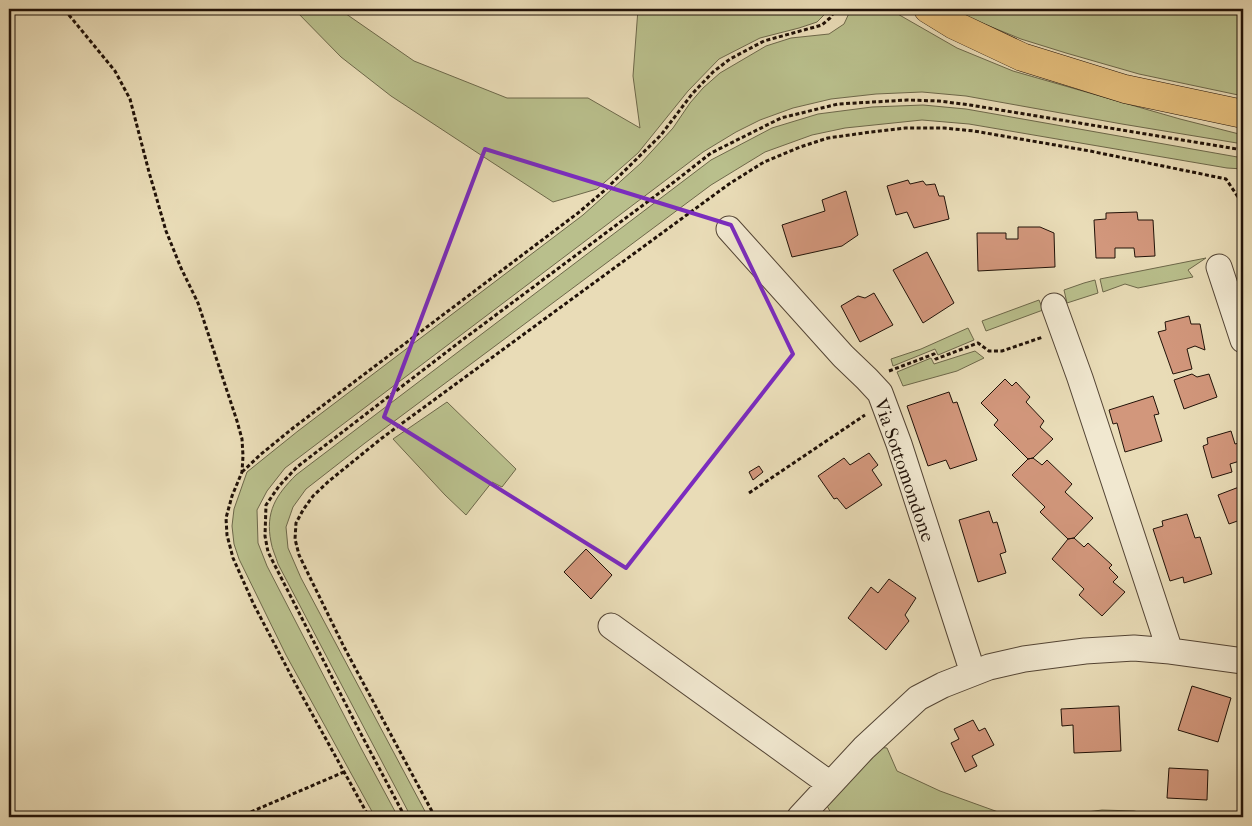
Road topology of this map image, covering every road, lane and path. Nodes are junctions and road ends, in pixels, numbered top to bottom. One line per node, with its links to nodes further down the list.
1 (66, 9): 16 (path)
2 (836, 9): 16 (path)
3 (928, 9): 4 (main road)
4 (1243, 114)
5 (1243, 150): 26 (path)
6 (1243, 182): 7 (path)
7 (1238, 196): 8 (path); 27 (path)
8 (1243, 198)
9 (730, 229): 14 (street, Via Sottomondone)
10 (1219, 267): 13 (street)
11 (1054, 306): 12 (street)
12 (1063, 330): 14 (path); 19 (street)
13 (1243, 340)
14 (867, 379): 15 (street, Via Sottomondone)
15 (884, 402): 17 (path); 21 (street, Via Sottomondone)
16 (242, 472): 22 (path)
17 (749, 493)
18 (612, 626): 23 (street)
19 (1170, 651): 20 (street); 21 (street)
20 (1243, 661)
21 (974, 673): 23 (street)
22 (344, 772): 24 (path); 25 (path)
23 (830, 784): 28 (street)
24 (239, 817)
25 (369, 817)
26 (404, 817)
27 (435, 817)
28 (800, 817)

